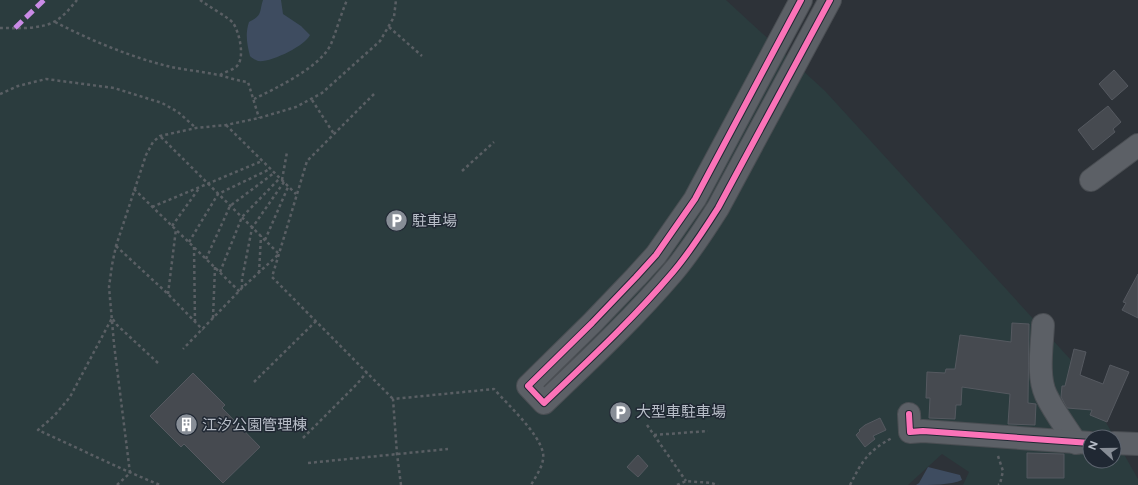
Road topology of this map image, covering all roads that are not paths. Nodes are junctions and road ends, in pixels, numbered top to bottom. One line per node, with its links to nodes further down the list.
1 (801, 0): 2 (street)
2 (830, 0)
3 (1135, 151): 4 (street)
4 (1091, 180)
5 (1044, 325): 6 (street)
6 (1041, 360): 7 (street); 9 (street)
7 (1057, 375)
8 (910, 423): 10 (street)
9 (1082, 442)
10 (1082, 443)
11 (1122, 443): 12 (street)
12 (1138, 444)

